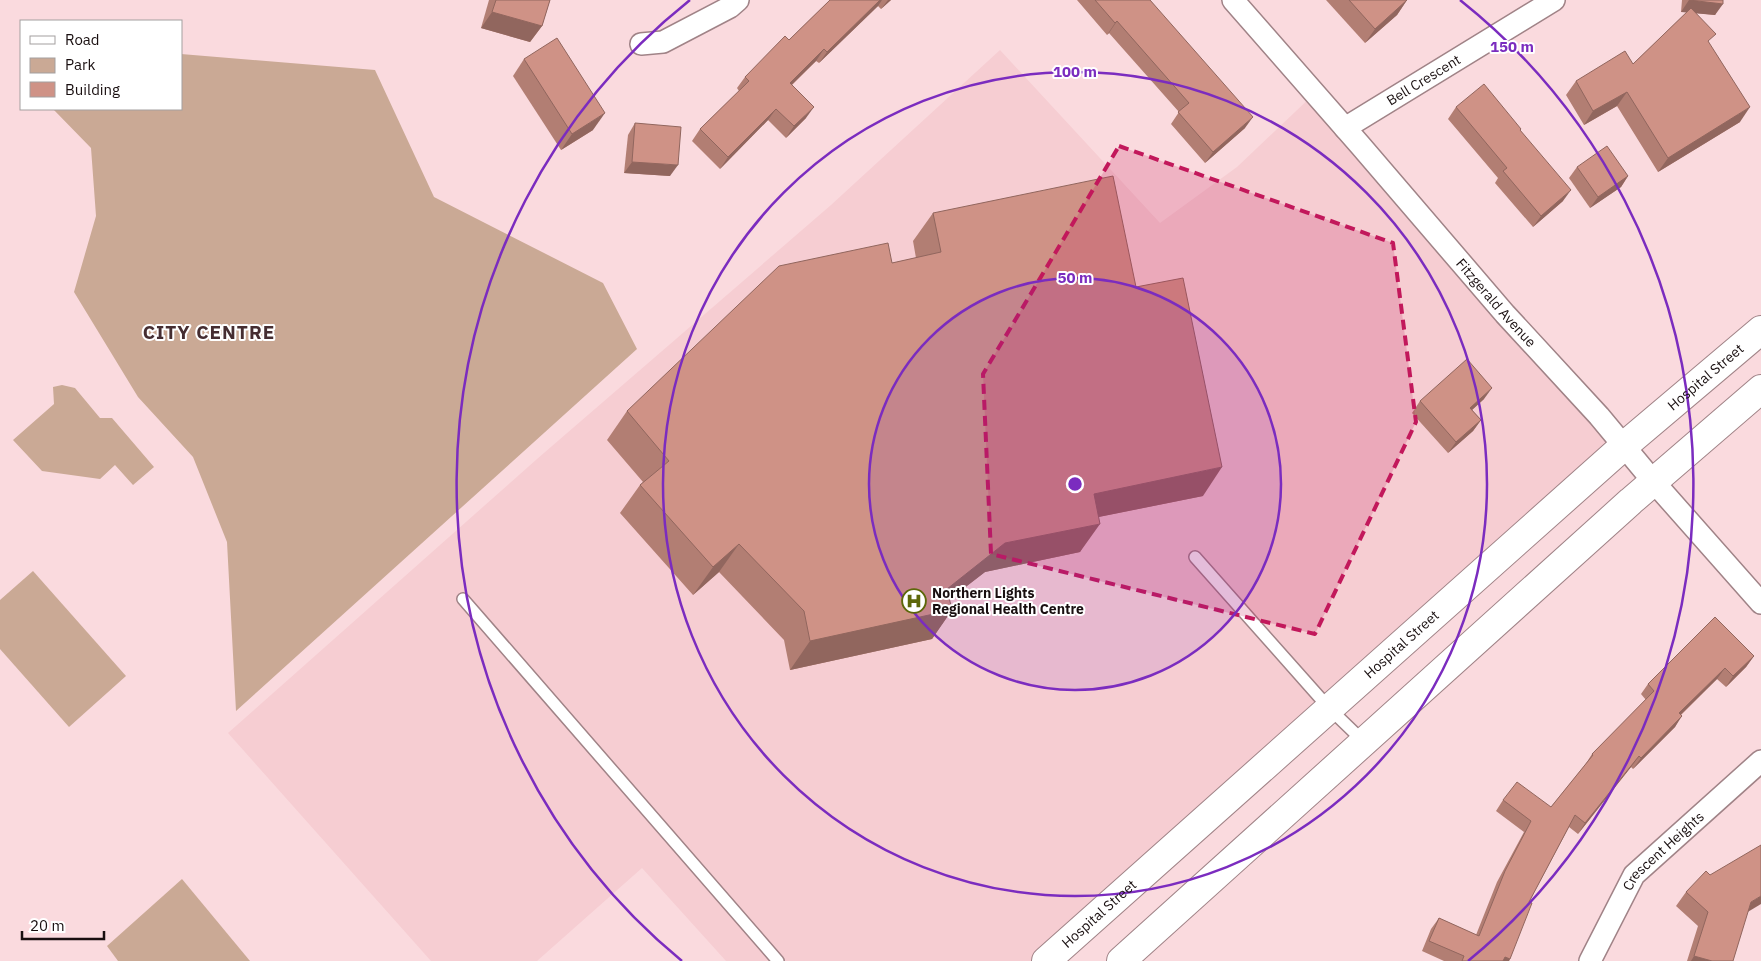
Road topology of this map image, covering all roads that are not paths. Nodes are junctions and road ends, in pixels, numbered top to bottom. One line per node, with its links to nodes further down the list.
1 (738, 0): 4 (street)
2 (1233, 0): 5 (street, Fitzgerald Avenue)
3 (1554, 0): 5 (street, Bell Crescent)
4 (641, 44)
5 (1345, 128): 8 (street, Fitzgerald Avenue)
6 (1761, 330): 8 (main road, Hospital Street)
7 (1761, 390): 9 (main road)
8 (1625, 445): 9 (street, Fitzgerald Avenue); 13 (main road, Hospital Street)
9 (1654, 481): 12 (street, Fitzgerald Avenue); 14 (main road)
10 (1195, 557): 13 (lane)
11 (463, 599): 16 (lane)
12 (1761, 603)
13 (1329, 708): 14 (lane); 17 (main road, Hospital Street)
14 (1363, 741): 18 (main road)
15 (1761, 762): 19 (street, Crescent Heights)
16 (778, 961)
17 (1046, 961)
18 (1121, 961)
19 (1590, 961)

